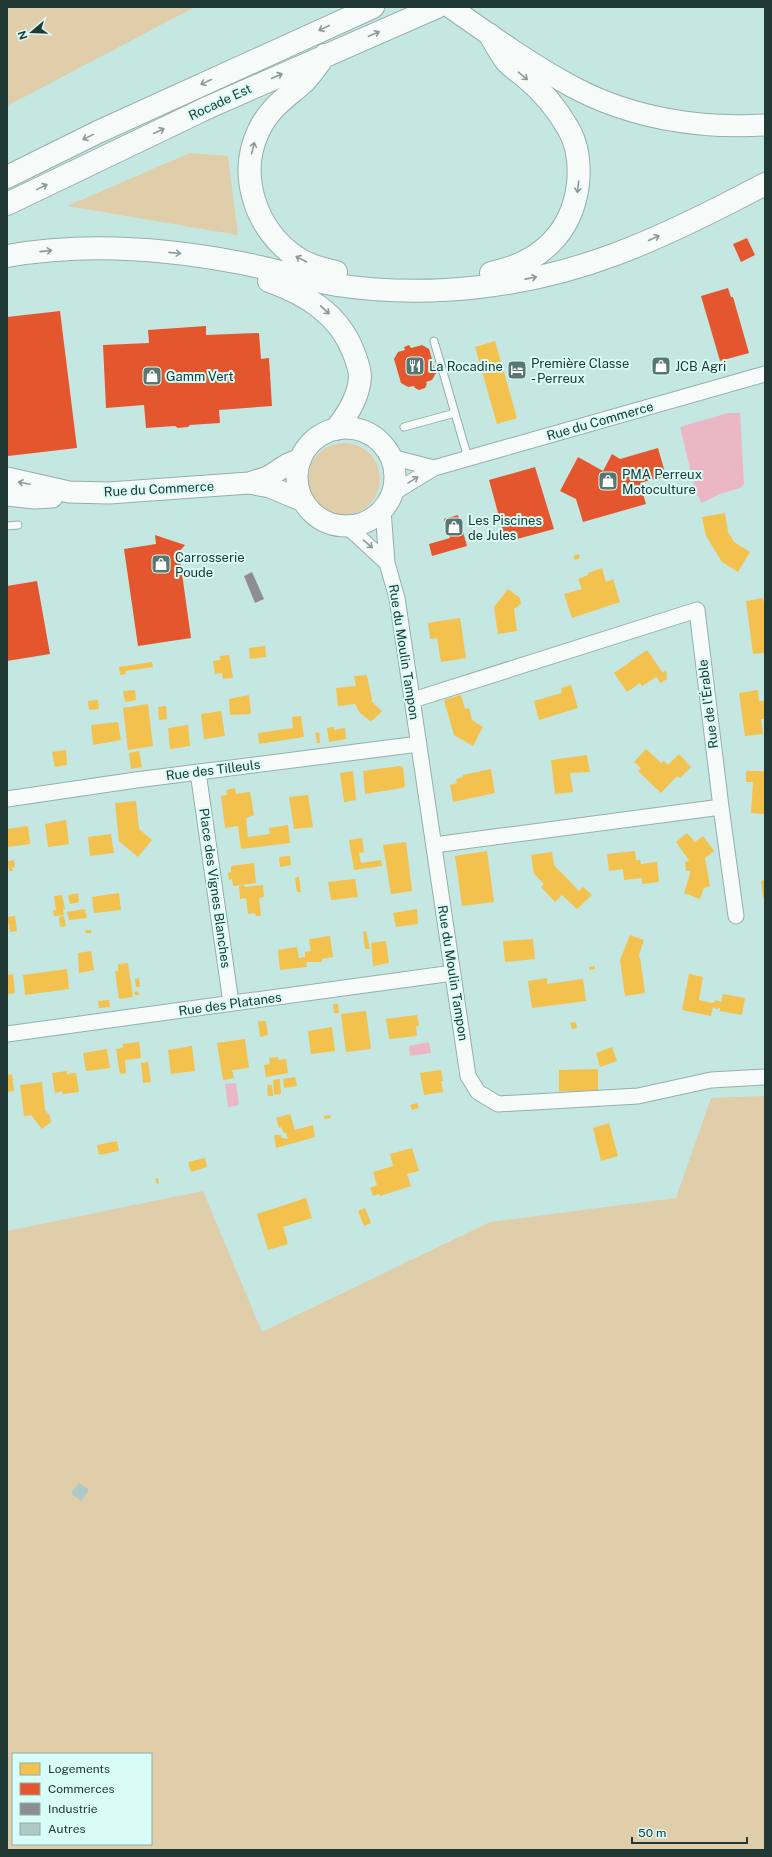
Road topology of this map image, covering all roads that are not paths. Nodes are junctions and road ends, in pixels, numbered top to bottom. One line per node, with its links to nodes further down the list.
1 (373, 7): 4 (highway, Rocade Est)
2 (437, 7): 6 (highway, Rocade Est, one-way to 2)
3 (450, 7): 5 (street)
4 (349, 13): 8 (highway, Rocade Est, one-way to 8)
5 (490, 35): 6 (highway, one-way to 6); 7 (street)
6 (325, 55): 10 (highway, Rocade Est, one-way to 6)
7 (765, 125)
8 (7, 177)
9 (765, 184): 12 (highway, one-way to 9)
10 (7, 204)
11 (7, 256): 12 (highway, one-way to 12)
12 (243, 264): 17 (highway, one-way to 17)
13 (434, 341): 15 (lane)
14 (765, 374): 19 (street, Rue du Commerce)
15 (455, 413): 16 (lane); 19 (lane)
16 (404, 427)
17 (336, 429): 18 (street); 20 (street)
18 (391, 457): 21 (street); 27 (street)
19 (468, 458): 21 (street, Rue du Commerce)
20 (301, 459): 23 (street, Rue du Commerce); 26 (street)
21 (434, 468): 27 (street, Rue du Commerce, one-way to 21)
22 (7, 478): 24 (street, Rue du Commerce, one-way to 22)
23 (249, 483): 24 (street, Rue du Commerce); 26 (street, Rue du Commerce)
24 (69, 492): 25 (street, Rue du Commerce)
25 (7, 495)
26 (303, 501): 30 (street)
27 (388, 501): 30 (street); 31 (street, Rue du Moulin Tampon)
28 (18, 525): 29 (lane)
29 (7, 526)
30 (348, 526): 31 (street, one-way to 31)
31 (387, 563): 32 (street, Rue du Moulin Tampon)
32 (413, 700): 33 (street, Rue du Moulin Tampon); 36 (street, Rue de l’Érable)
33 (419, 744): 34 (street, Rue des Tilleuls); 37 (street, Rue du Moulin Tampon)
34 (198, 772): 35 (street, Rue des Tilleuls); 40 (street, Place des Vignes Blanches)
35 (7, 799)
36 (721, 807): 37 (street); 38 (street)
37 (434, 845): 39 (street, Rue du Moulin Tampon)
38 (736, 916)
39 (453, 973): 40 (street, Rue des Platanes); 42 (street, Rue du Moulin Tampon)
40 (231, 1004): 41 (street, Rue des Platanes)
41 (7, 1034)
42 (765, 1076)

